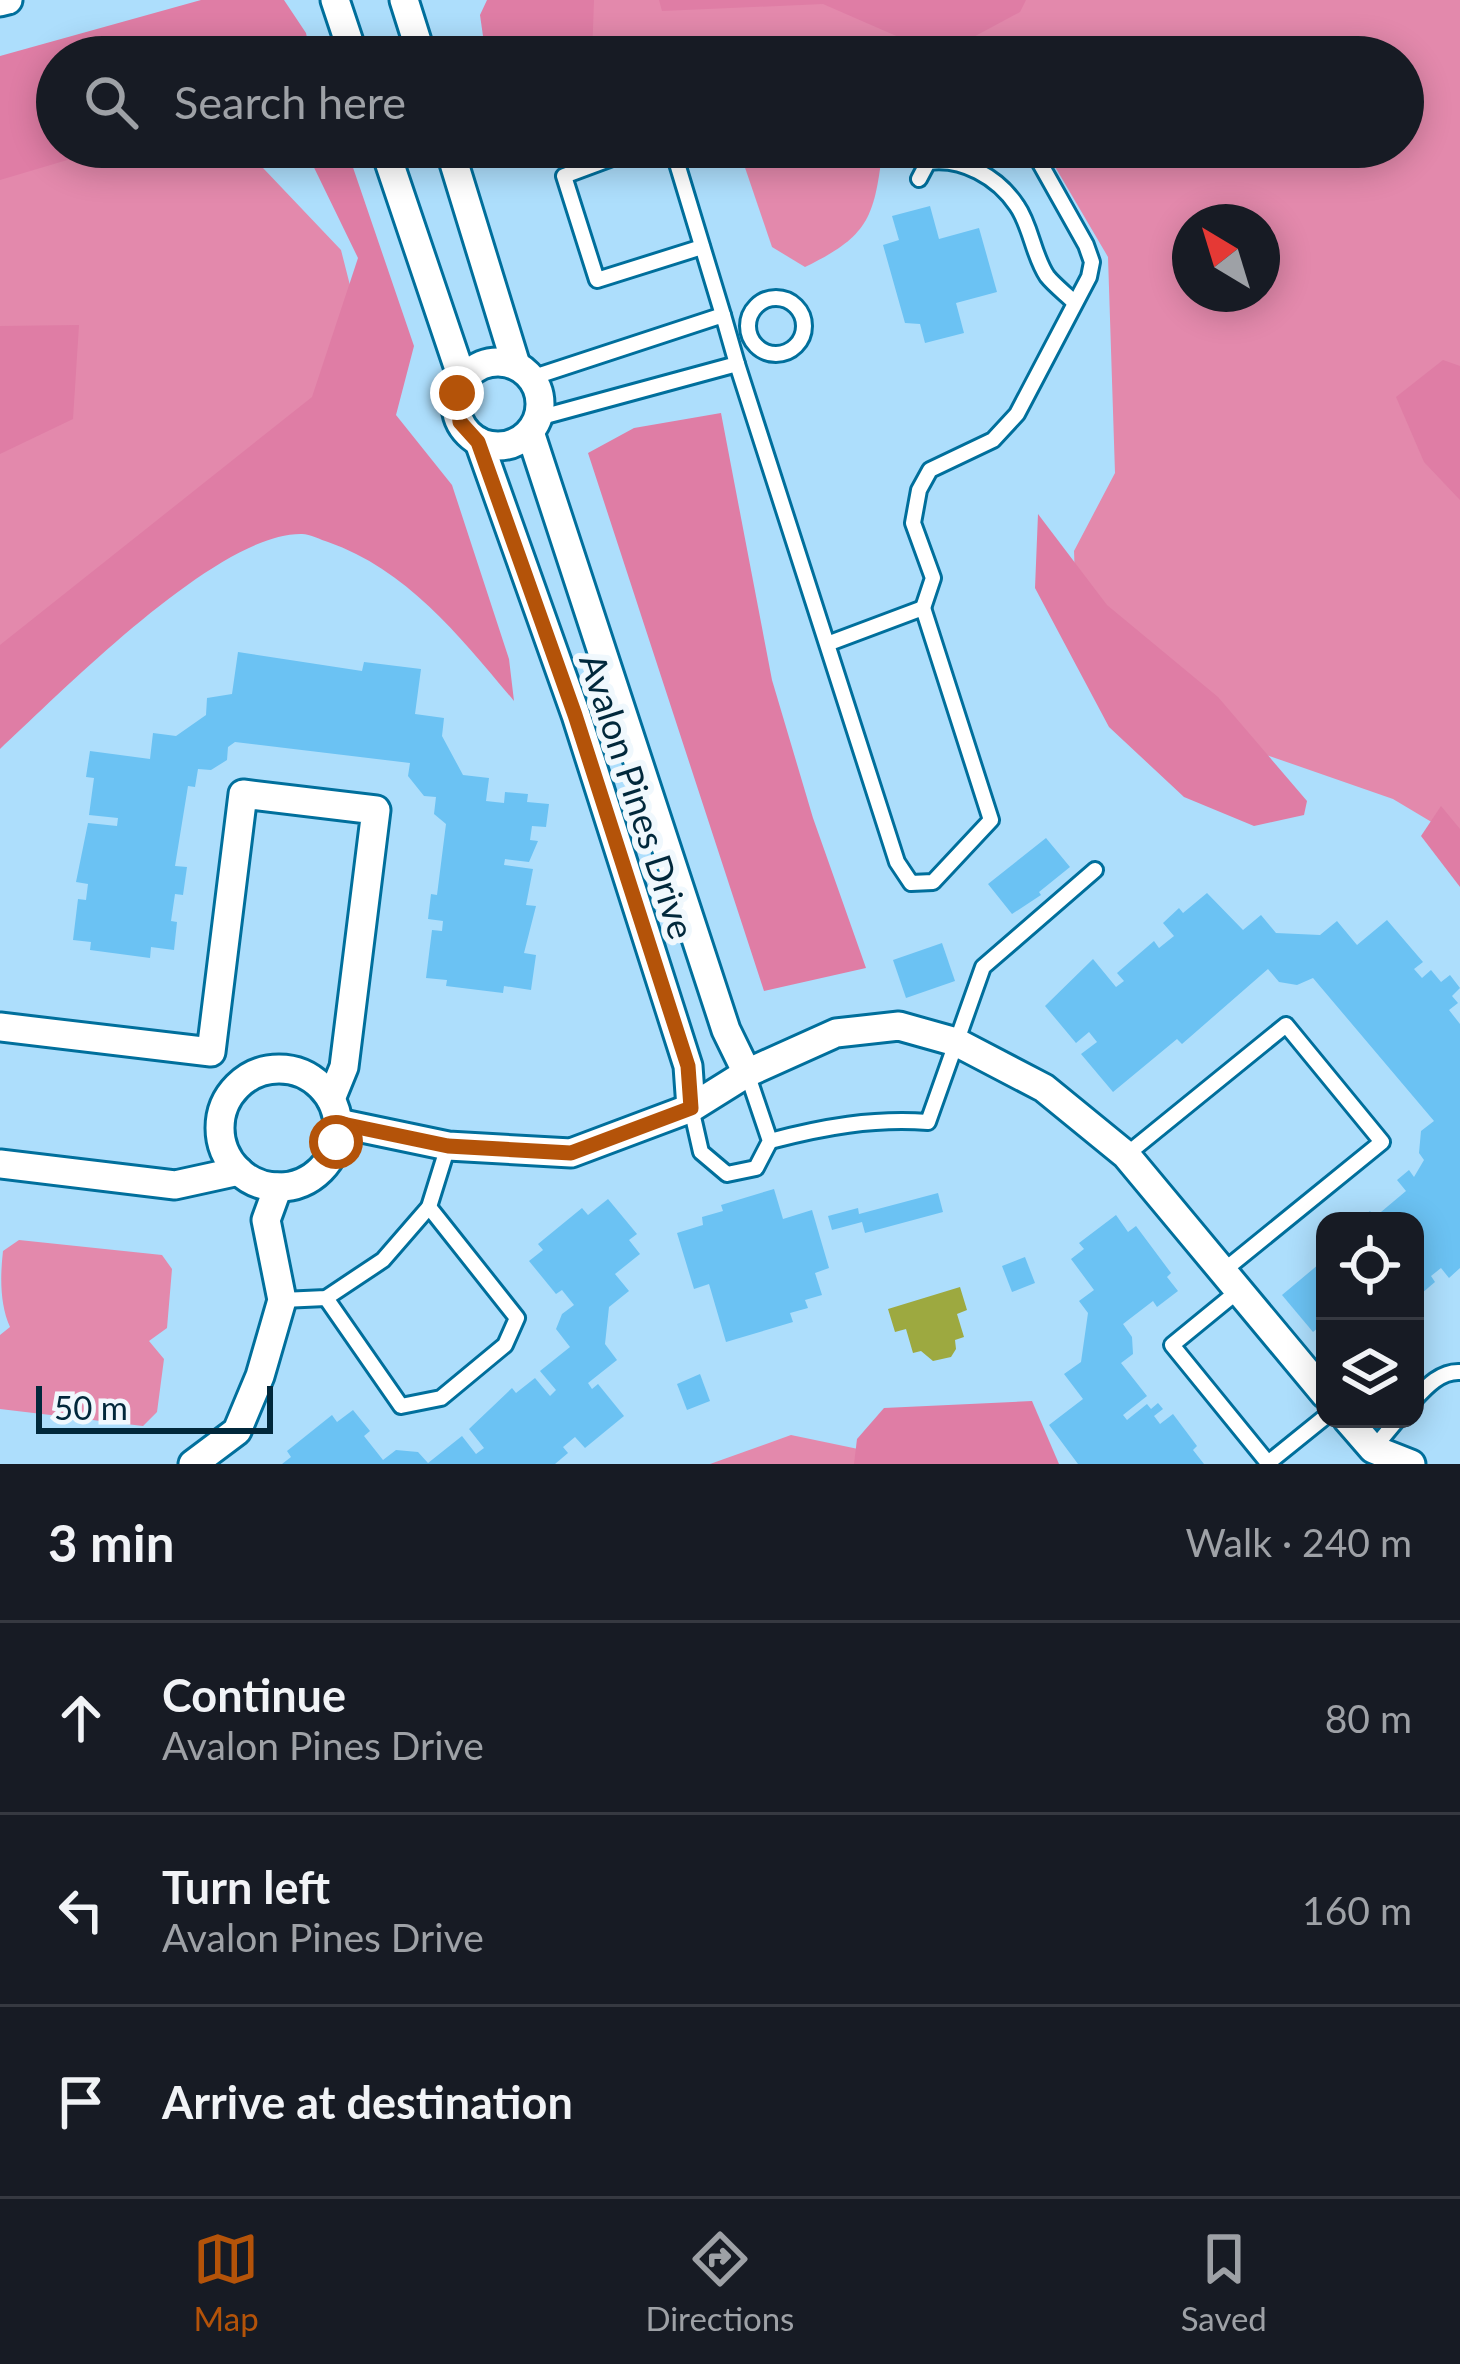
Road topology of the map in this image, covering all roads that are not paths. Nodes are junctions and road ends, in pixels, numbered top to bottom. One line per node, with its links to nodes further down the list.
1 (334, 0): 3 (street)
2 (404, 0): 4 (street)
3 (347, 36)
4 (415, 36)
5 (391, 168): 20 (street, Avalon Pines Drive)
6 (456, 168): 19 (street, Avalon Pines Drive)
7 (586, 168): 13 (lane)
8 (679, 168): 13 (lane)
9 (925, 168): 12 (lane)
10 (970, 168): 14 (lane)
11 (1042, 168): 14 (lane)
12 (919, 179)
13 (703, 247): 15 (lane)
14 (1074, 302): 23 (lane)
15 (723, 315): 17 (lane); 19 (lane)
16 (748, 331): 16 (lane); 17 (lane)
17 (730, 339): 18 (lane)
18 (737, 364): 21 (lane); 24 (lane)
19 (524, 371): 20 (street); 21 (street, Avalon Pines Drive)
20 (463, 380): 22 (street, Avalon Pines Drive)
21 (534, 425): 22 (street); 29 (street, Avalon Pines Drive)
22 (478, 442): 31 (street, Avalon Pines Drive)
23 (923, 608): 24 (lane); 24 (lane)
24 (827, 644)
25 (1095, 870): 27 (lane)
26 (0, 1027): 28 (street)
27 (956, 1042): 29 (street); 33 (lane); 35 (street)
28 (212, 1052): 30 (street); 32 (street)
29 (747, 1073): 31 (street); 33 (lane)
30 (250, 1076): 32 (street); 37 (street)
31 (691, 1108): 33 (lane); 34 (street)
32 (334, 1111): 34 (street); 38 (street)
33 (770, 1142)
34 (448, 1146): 39 (lane)
35 (1126, 1155): 40 (street); 40 (lane)
36 (0, 1164): 37 (street)
37 (238, 1171): 38 (street)
38 (278, 1187): 42 (street)
39 (429, 1207): 41 (lane); 41 (lane)
40 (1230, 1281): 44 (street); 46 (lane)
41 (326, 1298): 42 (lane)
42 (282, 1300): 50 (street)
43 (1460, 1372): 45 (lane)
44 (1316, 1383)
45 (1424, 1388)
46 (1316, 1424)
47 (1355, 1428): 49 (street)
48 (1390, 1428): 49 (lane)
49 (1373, 1449): 51 (street)
50 (193, 1464)
51 (1412, 1464)

